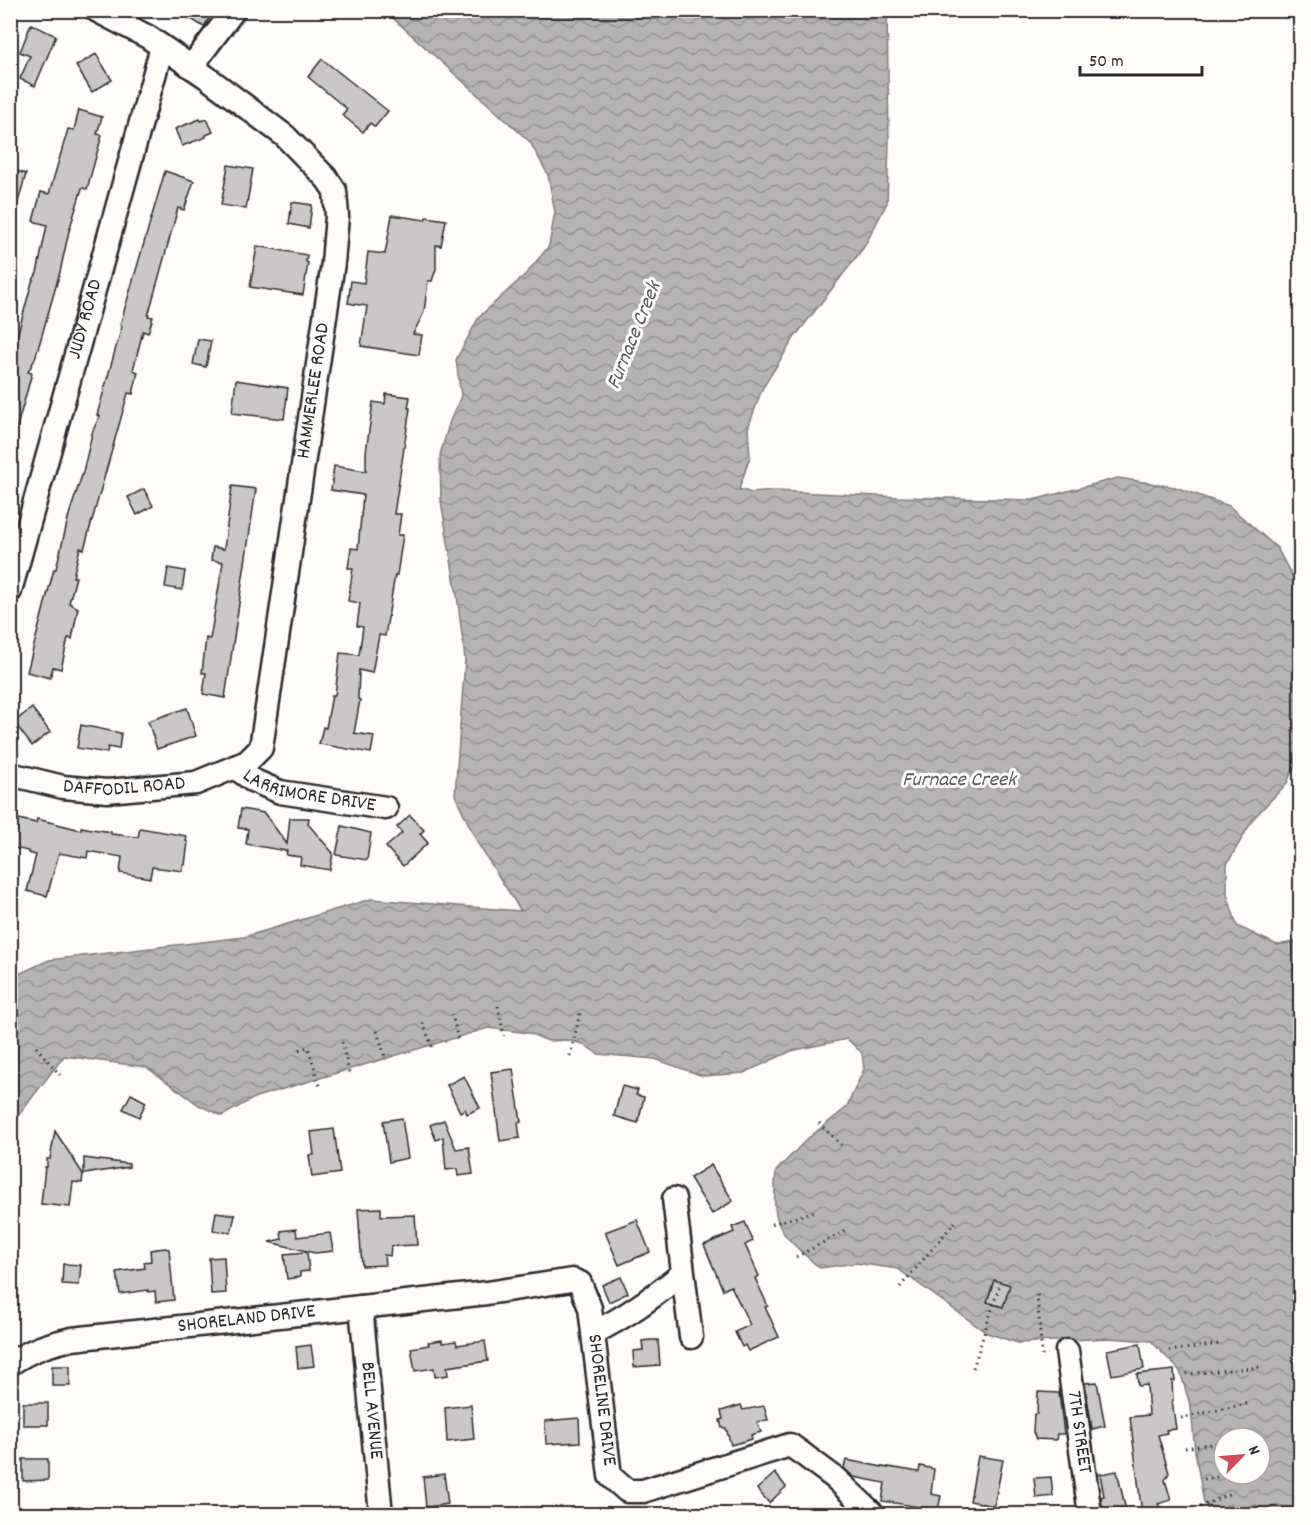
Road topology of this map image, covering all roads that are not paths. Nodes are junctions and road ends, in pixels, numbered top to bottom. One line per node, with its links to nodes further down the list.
1 (96, 10): 3 (street, HAMMERLEE ROAD)
2 (234, 10): 4 (street)
3 (162, 47): 4 (street, HAMMERLEE ROAD); 5 (street, JUDY ROAD)
4 (191, 67): 6 (street, HAMMERLEE ROAD)
5 (10, 591)
6 (235, 767): 7 (street, DAFFODIL ROAD); 8 (street, LARRIMORE DRIVE)
7 (10, 774)
8 (386, 808)
9 (674, 1198): 10 (street)
10 (682, 1274): 13 (street); 14 (street)
11 (487, 1293): 12 (street, SHORELAND DRIVE); 13 (street, SHORELINE DRIVE)
12 (361, 1307): 16 (street, SHORELAND DRIVE); 17 (street, BELL AVENUE)
13 (593, 1333): 18 (street, SHORELINE DRIVE)
14 (691, 1337)
15 (1067, 1351): 19 (street, 7TH STREET)
16 (10, 1364)
17 (381, 1515)
18 (871, 1515)
19 (1090, 1515)

